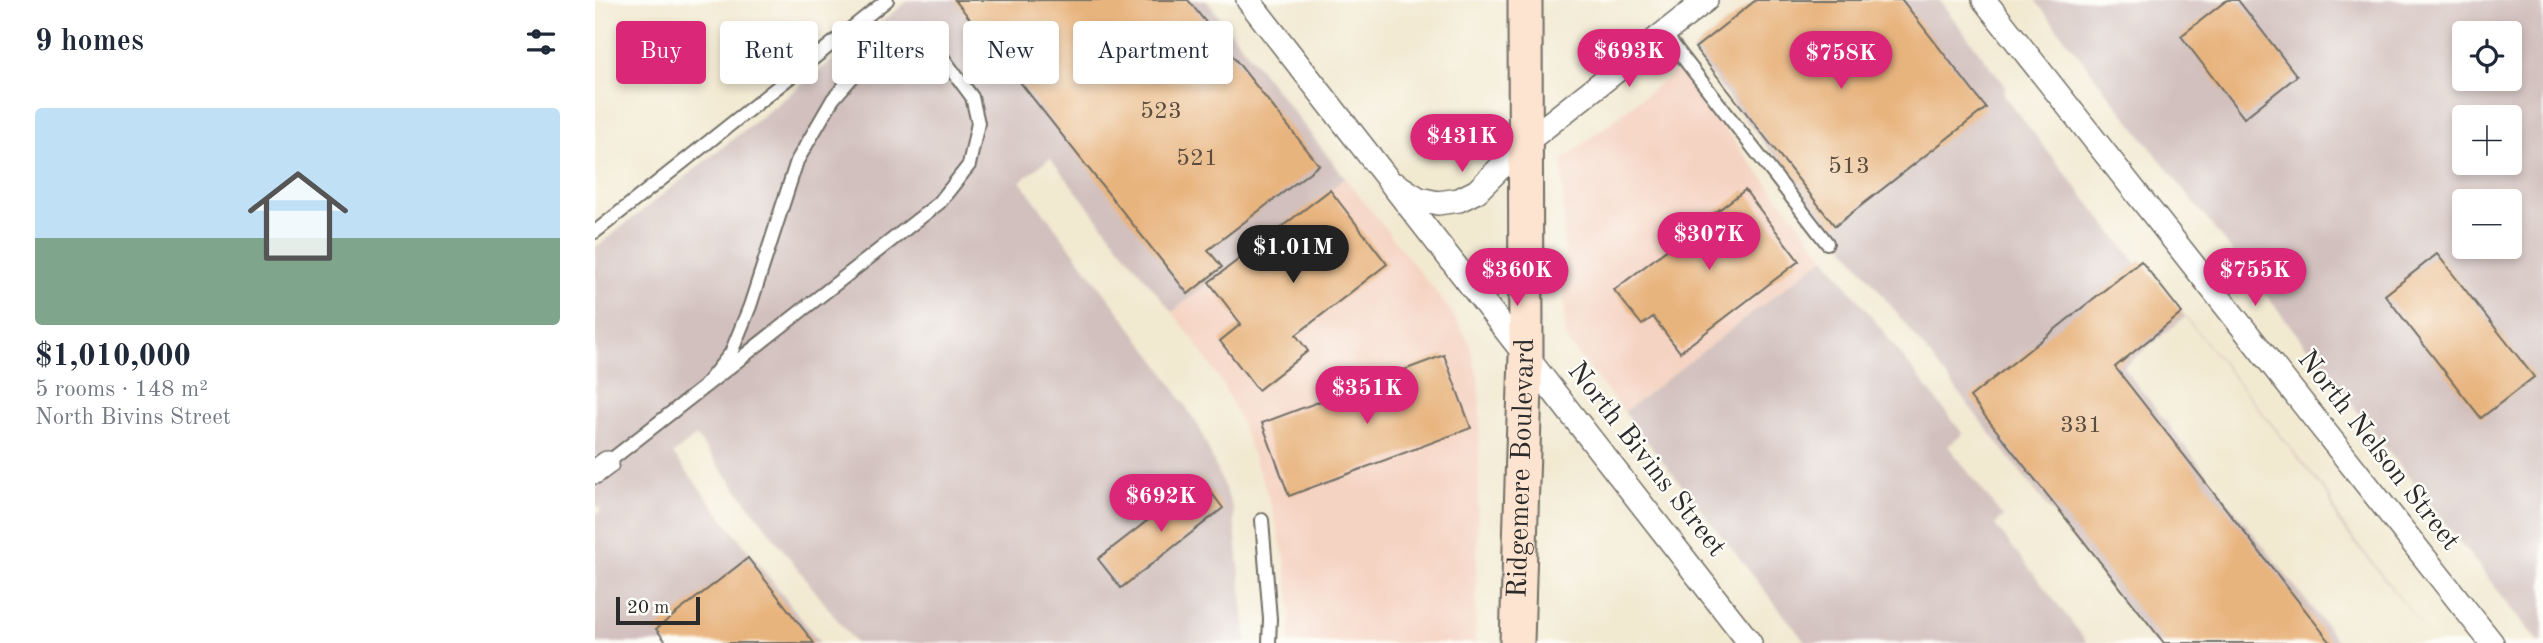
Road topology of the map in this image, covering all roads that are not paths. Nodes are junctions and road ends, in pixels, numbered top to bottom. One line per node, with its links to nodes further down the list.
1 (887, 0): 9 (lane)
2 (1248, 0): 8 (street, North Bivins Street)
3 (1525, 0): 7 (main road, Ridgemere Boulevard)
4 (1706, 0): 6 (street, North Bivins Street)
5 (1984, 0): 18 (street, North Nelson Street)
6 (1664, 33): 7 (street, North Bivins Street); 10 (lane)
7 (1525, 143): 8 (street, North Bivins Street); 11 (main road, Ridgemere Boulevard)
8 (1390, 181): 11 (street, North Bivins Street)
9 (595, 232)
10 (1827, 243)
11 (1526, 354): 16 (main road, Ridgemere Boulevard); 17 (street, North Bivins Street)
12 (703, 388): 12 (lane); 13 (lane)
13 (601, 467)
14 (1262, 520): 15 (lane)
15 (1269, 643)
16 (1517, 643)
17 (1750, 643)
18 (2492, 643)

